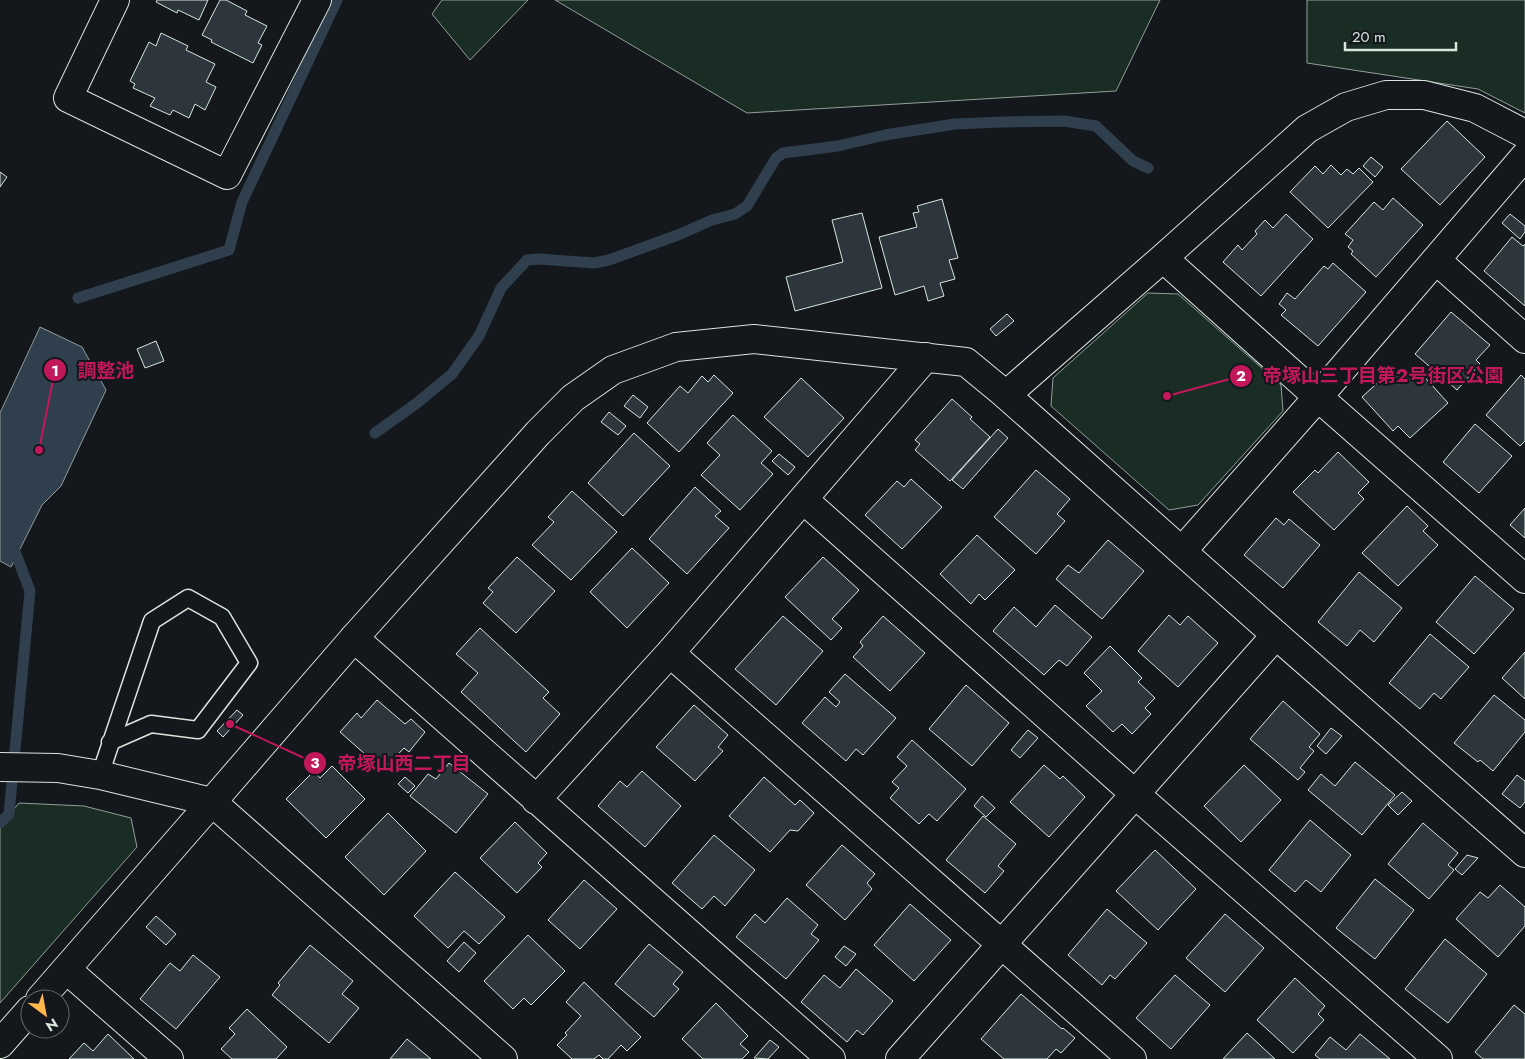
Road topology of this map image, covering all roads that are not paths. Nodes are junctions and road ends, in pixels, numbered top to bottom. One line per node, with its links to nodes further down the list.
1 (115, 0): 2 (street)
2 (318, 0)
3 (1525, 134): 5 (street)
4 (1525, 156): 6 (street)
5 (1163, 258): 9 (street); 10 (street)
6 (1436, 260): 7 (street); 10 (street)
7 (1525, 339)
8 (926, 357): 9 (street); 11 (street); 15 (street)
9 (1006, 395): 12 (street)
10 (1318, 397): 12 (street); 13 (street)
11 (804, 500): 16 (street); 20 (street)
12 (1182, 551): 14 (street)
13 (1525, 579)
14 (1276, 635): 20 (street); 23 (street)
15 (354, 638): 21 (street); 22 (street)
16 (670, 653): 21 (street); 24 (street)
17 (110, 742): 17 (lane); 19 (lane)
18 (0, 767): 19 (street)
19 (100, 775): 22 (street)
20 (1135, 794): 24 (street); 34 (street)
21 (536, 800): 31 (street)
22 (212, 802): 25 (street); 30 (street)
23 (1525, 853)
24 (1001, 945): 32 (street); 33 (street)
25 (66, 969): 26 (street); 29 (street)
26 (49, 989)
27 (20, 1021): 28 (street)
28 (0, 1044)
29 (169, 1059)
30 (503, 1059)
31 (830, 1059)
32 (900, 1059)
33 (1132, 1059)
34 (1438, 1059)

